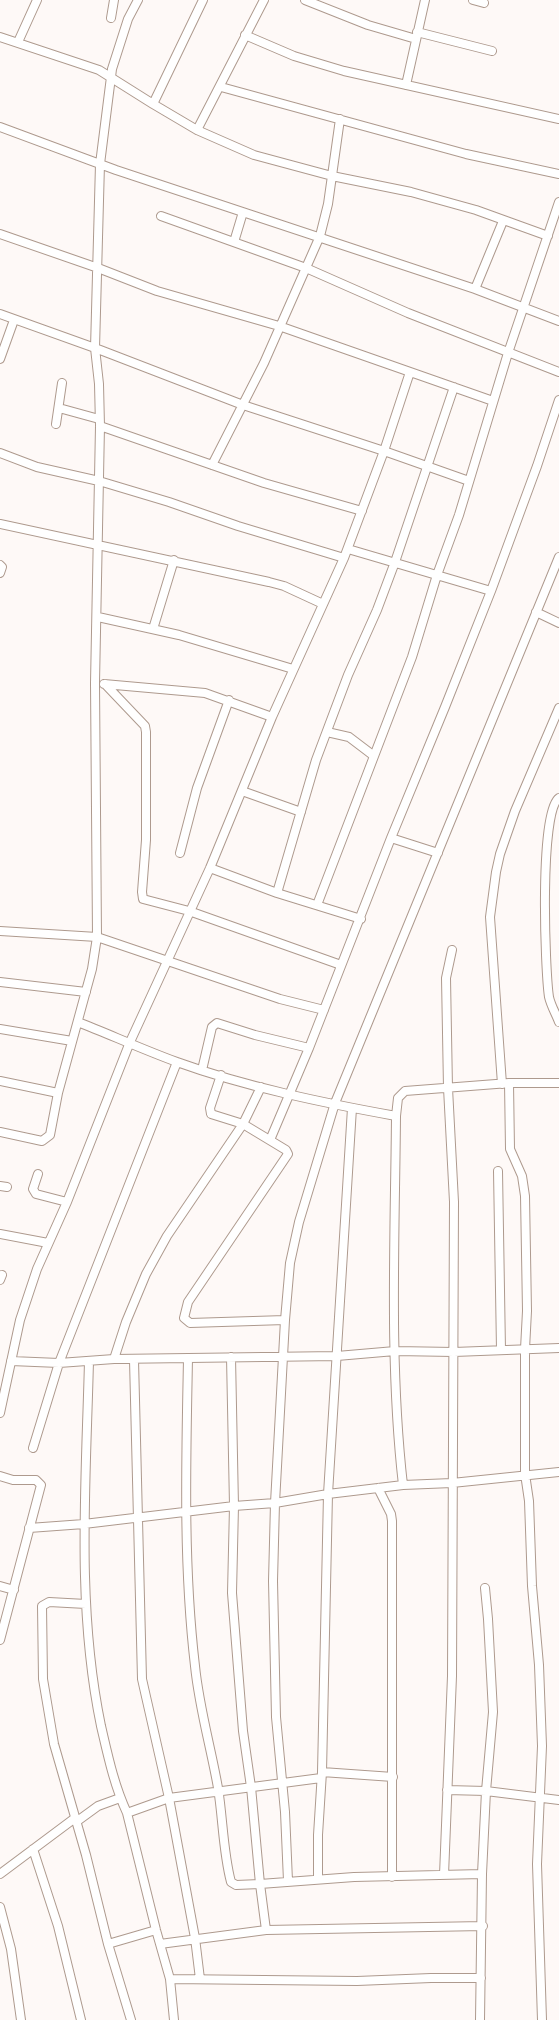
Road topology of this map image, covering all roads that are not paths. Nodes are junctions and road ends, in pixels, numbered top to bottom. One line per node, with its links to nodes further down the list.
1 (37, 0): 14 (street)
2 (114, 0): 10 (street)
3 (138, 0): 16 (street)
4 (203, 0): 19 (street)
5 (264, 0): 11 (street)
6 (305, 0): 12 (street)
7 (425, 0): 12 (street)
8 (473, 0): 9 (street)
9 (484, 3)
10 (111, 18)
11 (245, 35): 17 (street); 18 (street)
12 (417, 36): 15 (street); 17 (street)
13 (0, 37): 14 (street)
14 (18, 42): 16 (street)
15 (492, 51)
16 (112, 78): 19 (street); 24 (street)
17 (406, 85): 21 (street)
18 (221, 87): 20 (street); 23 (street)
19 (153, 104): 23 (street)
20 (340, 119): 25 (street); 26 (street)
21 (559, 119)
22 (0, 127): 24 (street)
23 (197, 130): 26 (street)
24 (100, 164): 28 (street); 35 (street)
25 (559, 174)
26 (332, 176): 30 (street); 32 (street)
27 (559, 202): 33 (street)
28 (243, 212): 32 (street); 34 (street)
29 (161, 216): 34 (street)
30 (503, 221): 33 (street); 37 (street)
31 (0, 234): 35 (street)
32 (320, 236): 36 (street); 37 (street)
33 (548, 236): 38 (street)
34 (234, 242): 36 (street)
35 (98, 268): 42 (street); 43 (street)
36 (306, 268): 42 (street); 44 (street)
37 (475, 289): 38 (street)
38 (525, 308): 41 (street); 44 (street)
39 (0, 314): 40 (street)
40 (14, 320): 43 (street); 45 (street)
41 (559, 321)
42 (279, 326): 46 (street); 52 (street)
43 (95, 348): 52 (street); 54 (street)
44 (508, 353): 47 (street); 51 (street)
45 (0, 359)
46 (410, 372): 49 (street); 56 (street)
47 (559, 372)
48 (62, 383): 53 (street)
49 (454, 387): 51 (street); 59 (street)
50 (559, 400): 73 (street)
51 (493, 401): 61 (street)
52 (243, 405): 56 (street); 58 (street)
53 (59, 408): 54 (street); 55 (street)
54 (100, 423): 58 (street); 60 (street)
55 (56, 424)
56 (384, 451): 59 (street); 62 (street)
57 (0, 454): 60 (street)
58 (212, 464): 62 (street)
59 (428, 466): 61 (street); 69 (street)
60 (99, 481): 64 (street); 67 (street)
61 (469, 481): 72 (street)
62 (362, 511): 65 (street)
63 (0, 524): 64 (street)
64 (98, 546): 68 (street); 76 (street)
65 (348, 549): 67 (street); 69 (street)
66 (559, 557): 75 (street)
67 (344, 558): 74 (street)
68 (174, 560): 74 (street); 78 (street)
69 (395, 562): 72 (street); 85 (street)
70 (0, 565): 71 (street)
71 (0, 573)
72 (437, 576): 73 (street); 86 (street)
73 (491, 591): 90 (street)
74 (323, 604): 79 (street)
75 (536, 612): 77 (street); 92 (street)
76 (98, 617): 78 (street); 80 (street)
77 (559, 623)
78 (153, 629): 79 (street)
79 (293, 669): 84 (street)
80 (96, 683): 81 (street); 99 (street)
81 (105, 684): 82 (street); 96 (street)
82 (229, 700): 84 (street); 91 (street)
83 (559, 708): 116 (street)
84 (272, 717): 87 (street)
85 (327, 732): 86 (street); 89 (street)
86 (374, 756): 95 (street)
87 (242, 792): 89 (street); 93 (street)
88 (559, 798): 107 (street)
89 (301, 812): 94 (street)
90 (391, 838): 92 (street); 97 (street)
91 (180, 853)
92 (438, 853): 122 (street)
93 (210, 868): 94 (street); 96 (street)
94 (277, 893): 95 (street)
95 (316, 905): 97 (street)
96 (189, 911): 101 (street); 102 (street)
97 (361, 918): 102 (street)
98 (0, 931): 99 (street)
99 (97, 937): 101 (street); 104 (street)
100 (452, 950): 119 (street)
101 (168, 960): 105 (street); 110 (street)
102 (341, 965): 105 (street)
103 (0, 982): 104 (street)
104 (86, 992): 106 (street)
105 (324, 1010): 111 (street)
106 (78, 1022): 109 (street); 110 (street)
107 (559, 1022)
108 (0, 1029): 109 (street)
109 (72, 1041): 120 (street)
110 (130, 1042): 112 (street); 130 (street)
111 (310, 1048): 113 (street); 121 (street)
112 (176, 1062): 113 (street); 147 (street)
113 (202, 1070): 114 (street)
114 (221, 1075): 118 (street); 125 (street)
115 (0, 1081): 120 (street)
116 (506, 1083): 117 (street); 119 (street); 135 (street)
117 (559, 1083)
118 (262, 1087): 121 (street); 125 (street)
119 (448, 1088): 124 (street); 138 (street)
120 (58, 1093): 126 (street)
121 (289, 1093): 122 (street); 127 (street)
122 (335, 1104): 123 (street); 133 (street)
123 (352, 1108): 124 (street); 140 (street)
124 (396, 1116): 137 (street)
125 (243, 1124): 127 (street); 142 (street)
126 (0, 1132)
127 (270, 1140): 133 (street)
128 (498, 1171): 136 (street)
129 (38, 1174): 130 (street)
130 (67, 1202): 132 (street)
131 (0, 1234): 132 (street)
132 (48, 1243): 145 (street)
133 (285, 1320): 139 (street)
134 (559, 1348): 135 (street)
135 (525, 1349): 136 (street); 151 (street)
136 (501, 1350): 138 (street)
137 (395, 1352): 138 (street); 140 (street); 154 (street)
138 (454, 1352): 153 (street)
139 (283, 1356): 140 (street); 141 (street); 157 (street)
140 (337, 1356): 156 (street)
141 (231, 1357): 143 (street); 158 (street)
142 (114, 1359): 144 (street); 146 (street)
143 (188, 1359): 144 (street); 159 (street)
144 (134, 1360): 160 (street)
145 (11, 1361): 147 (street); 148 (street)
146 (89, 1361): 147 (street); 161 (street)
147 (59, 1363): 149 (street)
148 (0, 1413)
149 (33, 1448)
150 (559, 1472): 151 (street)
151 (525, 1474): 153 (street); 178 (street)
152 (0, 1476): 162 (street)
153 (452, 1483): 154 (street); 173 (street)
154 (403, 1485): 155 (street)
155 (378, 1488): 156 (street); 169 (street)
156 (328, 1494): 157 (street); 168 (street)
157 (275, 1503): 158 (street); 170 (street)
158 (234, 1506): 159 (street); 171 (street)
159 (186, 1512): 160 (street); 172 (street)
160 (137, 1518): 161 (street); 177 (street)
161 (84, 1524): 162 (street); 166 (street)
162 (29, 1528): 165 (street)
163 (0, 1586): 165 (street)
164 (485, 1588): 174 (street)
165 (14, 1590): 167 (street)
166 (86, 1604): 176 (street); 182 (street)
167 (0, 1640)
168 (322, 1775): 169 (street); 170 (street); 188 (street)
169 (393, 1777): 187 (street)
170 (283, 1782): 171 (street); 189 (street)
171 (251, 1787): 172 (street); 190 (street)
172 (218, 1790): 177 (street); 190 (street)
173 (447, 1790): 174 (street); 186 (street)
174 (486, 1791): 175 (street); 185 (street)
175 (528, 1797): 178 (street); 180 (street)
176 (120, 1798): 181 (street); 182 (street)
177 (169, 1798): 181 (street); 195 (street)
178 (540, 1798): 179 (street); 180 (street)
179 (559, 1800)
180 (539, 1809): 206 (street)
181 (127, 1813): 193 (street)
182 (76, 1820): 183 (street); 196 (street)
183 (33, 1849): 184 (street); 202 (street)
184 (0, 1874)
185 (482, 1874): 186 (street); 192 (street)
186 (444, 1875): 187 (street)
187 (392, 1877): 188 (street)
188 (318, 1879): 189 (street)
189 (288, 1881): 190 (street)
190 (260, 1884): 194 (street)
191 (0, 1907): 201 (street)
192 (483, 1926): 194 (street); 198 (street)
193 (156, 1930): 196 (street); 197 (street)
194 (266, 1930): 195 (street)
195 (195, 1938): 197 (street); 200 (street)
196 (108, 1944): 203 (street)
197 (160, 1944): 199 (street)
198 (482, 1978): 200 (street); 205 (street)
199 (170, 1979): 200 (street); 204 (street)
200 (200, 1979)
201 (21, 2020)
202 (81, 2020)
203 (131, 2020)
204 (174, 2020)
205 (480, 2020)
206 (542, 2020)

